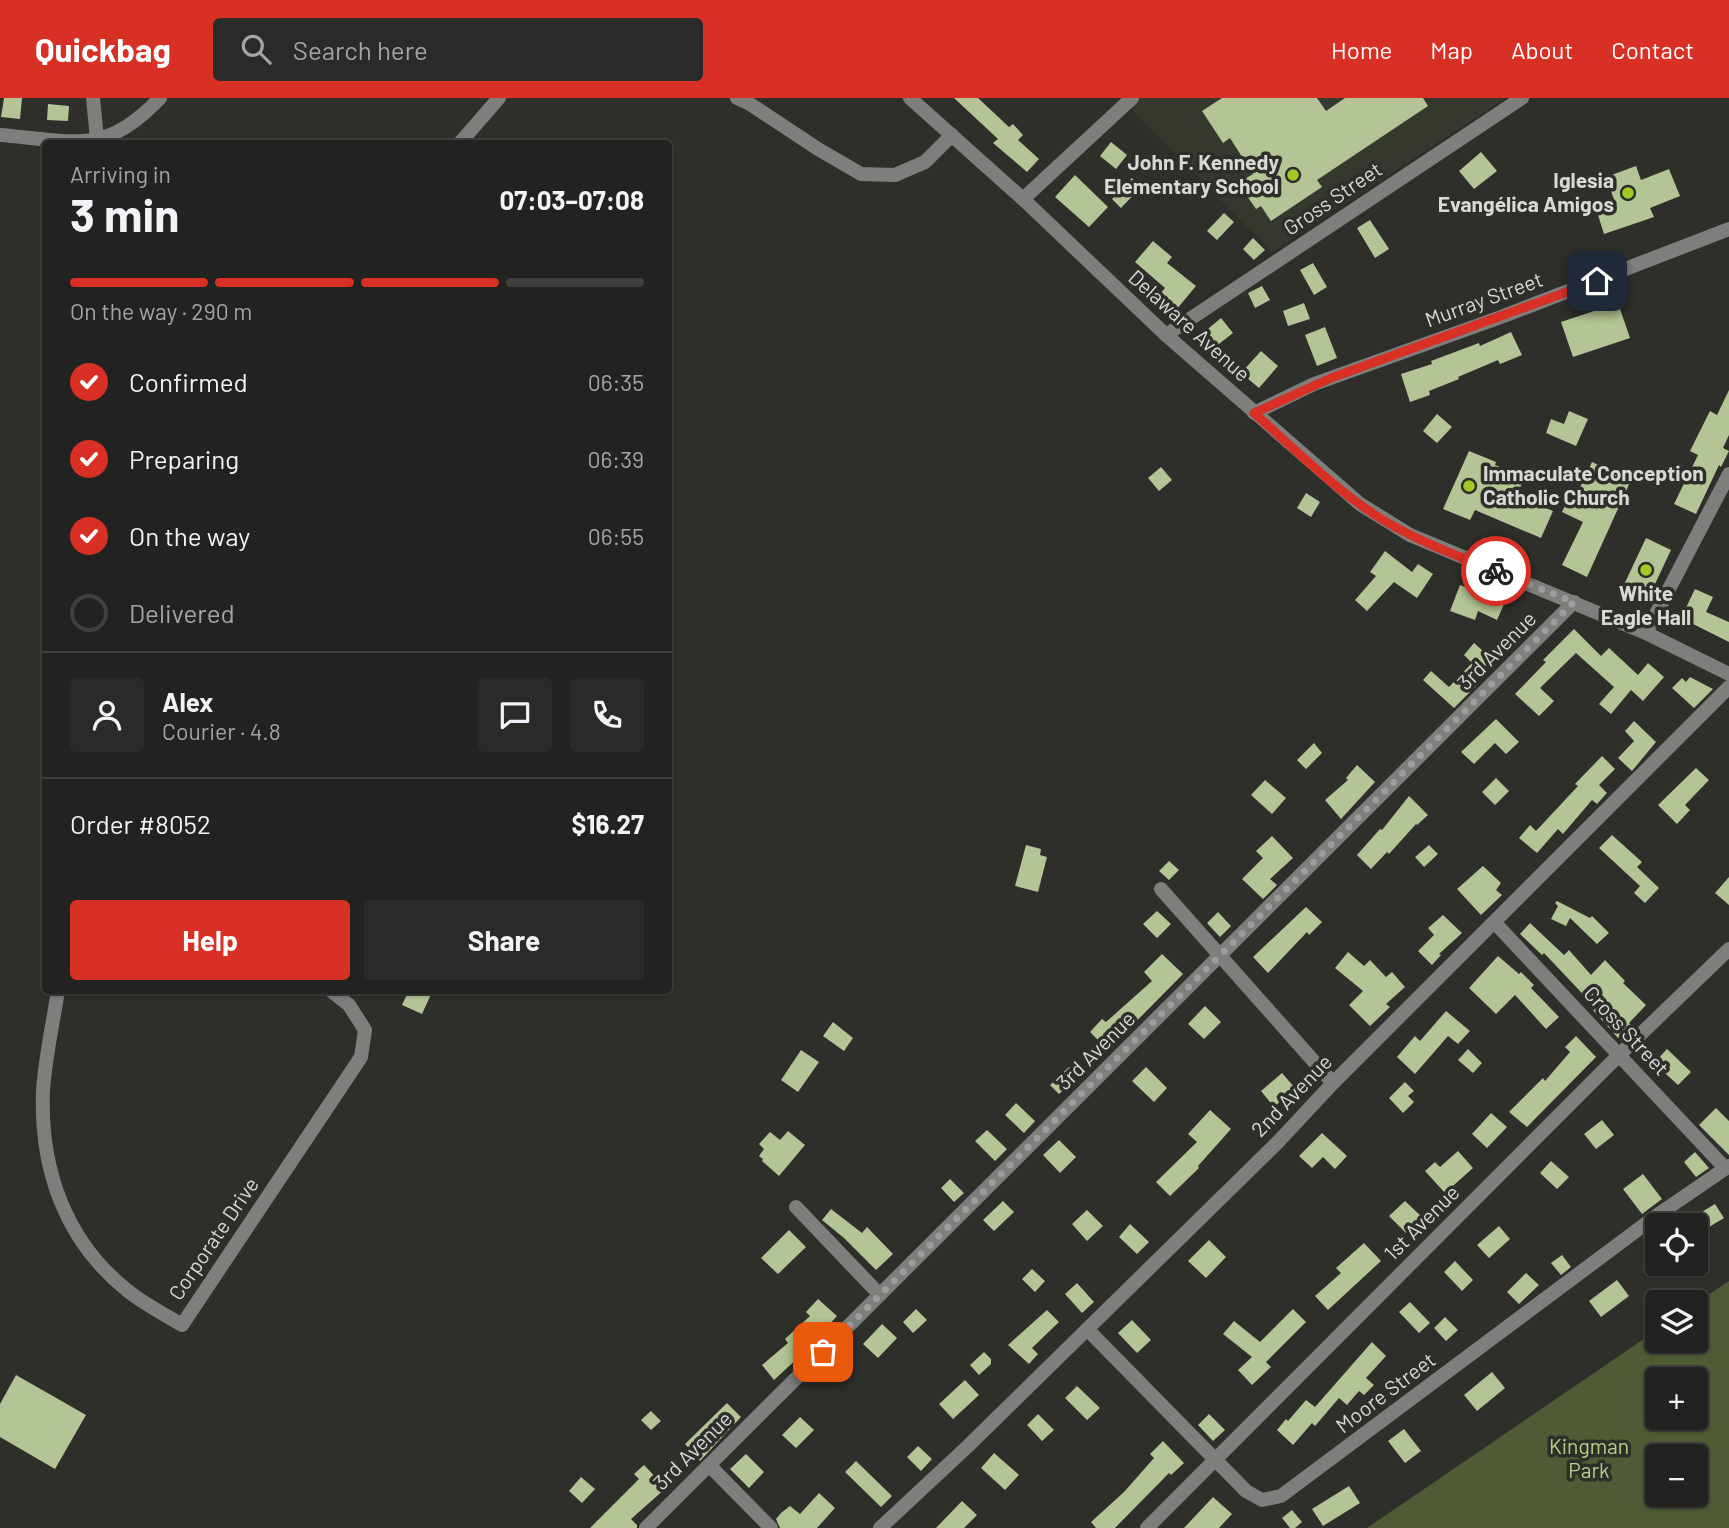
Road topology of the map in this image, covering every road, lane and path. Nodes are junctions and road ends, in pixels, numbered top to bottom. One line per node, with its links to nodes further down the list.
1 (93, 98): 10 (street)
2 (160, 98): 10 (street)
3 (499, 98): 11 (street)
4 (737, 98): 9 (street)
5 (911, 98): 9 (street, Delaware Avenue)
6 (1132, 98): 12 (street)
7 (1522, 98): 14 (street, Gross Street)
8 (0, 135): 10 (street)
9 (952, 135): 12 (street, Delaware Avenue)
10 (97, 139)
11 (462, 140)
12 (1023, 199): 14 (street, Delaware Avenue)
13 (1729, 229): 15 (street, Murray Street)
14 (1166, 335): 15 (street, Delaware Avenue)
15 (1254, 413): 17 (street, Delaware Avenue)
16 (1729, 474): 18 (street)
17 (1574, 602): 18 (street, Delaware Avenue); 24 (street, 3rd Avenue)
18 (1646, 634): 19 (street, Delaware Avenue)
19 (1729, 674)
20 (1729, 687): 22 (street, 2nd Avenue)
21 (1161, 889): 24 (street)
22 (1495, 923): 27 (street, Cross Street); 28 (street, 2nd Avenue)
23 (1729, 949): 27 (street, 1st Avenue)
24 (1222, 955): 28 (street); 31 (street, 3rd Avenue)
25 (57, 994): 26 (street, Corporate Drive)
26 (335, 994)
27 (1619, 1055): 29 (street, Cross Street); 33 (street, 1st Avenue)
28 (1334, 1083): 32 (street, 2nd Avenue)
29 (1727, 1167): 33 (street, Moore Street)
30 (796, 1208): 31 (street)
31 (880, 1295): 34 (street, 3rd Avenue)
32 (1087, 1329): 33 (street, Moore Street); 37 (street, 2nd Avenue)
33 (1216, 1459): 38 (street, 1st Avenue)
34 (709, 1465): 35 (street, 3rd Avenue); 36 (street)
35 (646, 1528)
36 (771, 1528)
37 (880, 1528)
38 (1147, 1528)

